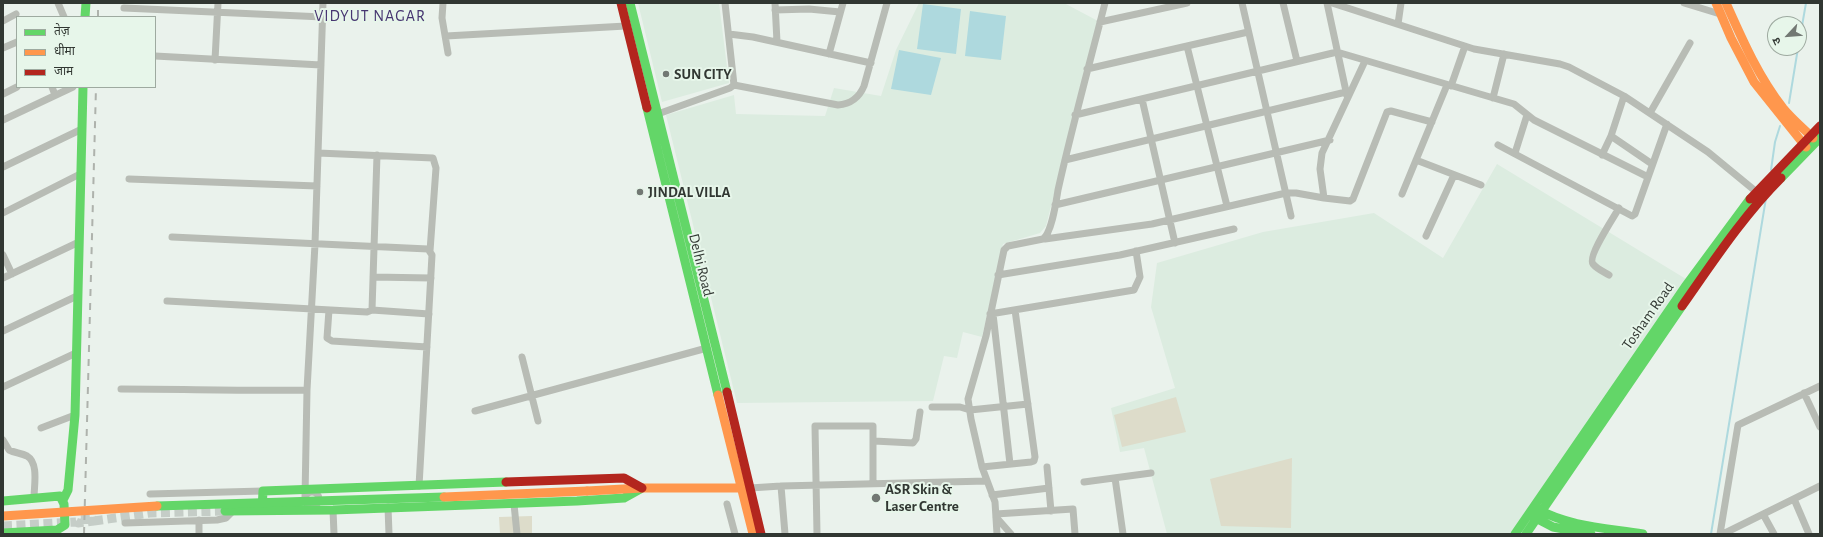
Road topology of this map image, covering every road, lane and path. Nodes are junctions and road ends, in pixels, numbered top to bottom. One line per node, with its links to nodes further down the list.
1 (58, 3): 27 (street)
2 (86, 3): 28 (main road)
3 (218, 3): 23 (street)
4 (323, 3): 29 (street)
5 (443, 3): 36 (street)
6 (621, 3): 33 (main road, Delhi Road)
7 (630, 3): 71 (main road, Delhi Road)
8 (725, 3): 35 (street)
9 (843, 3): 24 (street)
10 (887, 3): 51 (street)
11 (1105, 3): 31 (street)
12 (1187, 3): 31 (street)
13 (1242, 3): 34 (street)
14 (1283, 3): 50 (street)
15 (1327, 3): 44 (street)
16 (1332, 3): 32 (street)
17 (1401, 3): 32 (street)
18 (1684, 3): 26 (street)
19 (1716, 3): 26 (main road)
20 (1726, 3): 80 (main road)
21 (775, 7): 24 (street); 38 (street)
22 (124, 8): 23 (street)
23 (218, 12): 29 (street); 48 (street)
24 (840, 12): 45 (street)
25 (16, 14): 30 (street)
26 (1720, 14): 84 (main road)
27 (64, 16)
28 (83, 16)
29 (322, 17): 52 (street)
30 (3, 21)
31 (1100, 22): 53 (street)
32 (1398, 24): 41 (street)
33 (626, 26): 36 (street); 71 (main road, Delhi Road)
34 (1248, 32): 40 (street); 54 (street)
35 (729, 34): 38 (street); 55 (street)
36 (446, 36): 43 (street)
37 (16, 42): 42 (street)
38 (777, 42): 45 (street)
39 (1690, 43): 69 (street)
40 (1187, 46): 53 (street); 57 (street)
41 (1465, 46): 46 (street); 56 (street)
42 (3, 48)
43 (448, 52)
44 (1337, 52): 49 (street); 50 (street); 63 (street)
45 (829, 54): 51 (street)
46 (1504, 54): 65 (street); 66 (street)
47 (156, 56): 48 (street)
48 (215, 60): 52 (street)
49 (1365, 60): 56 (street); 63 (street)
50 (1297, 62): 54 (street)
51 (871, 63): 55 (street)
52 (321, 66): 86 (street)
53 (1087, 69): 72 (street)
54 (1257, 71): 57 (street); 68 (street)
55 (734, 85): 71 (street)
56 (1449, 85): 66 (street); 74 (street)
57 (1197, 86): 67 (street); 76 (street)
58 (16, 88): 62 (street)
59 (52, 88): 64 (street)
60 (71, 88): 64 (street)
61 (83, 88): 78 (main road)
62 (3, 94)
63 (1347, 95): 68 (street); 82 (street)
64 (55, 96): 73 (street)
65 (1624, 96): 69 (street); 79 (street)
66 (1493, 98): 70 (street)
67 (1142, 99): 72 (street); 81 (street)
68 (1267, 111): 76 (street); 85 (street)
69 (1650, 113): 75 (street)
70 (1527, 114): 87 (street); 89 (street)
71 (654, 115): 139 (main road, Delhi Road); 175 (main road, Delhi Road)
72 (1075, 115): 90 (street)
73 (3, 120)
74 (1432, 122): 91 (street); 105 (street)
75 (1667, 124): 92 (street); 104 (street)
76 (1207, 126): 81 (street); 93 (street)
77 (1820, 126): 80 (main road, Tosham Road)
78 (82, 129): 94 (street); 95 (main road)
79 (1611, 136): 89 (street); 92 (street)
80 (1816, 138): 84 (main road, Tosham Road)
81 (1151, 139): 90 (street); 99 (street)
82 (1330, 140): 85 (street); 105 (street)
83 (1498, 145): 87 (street)
84 (1805, 146): 104 (main road, Tosham Road)
85 (1276, 152): 93 (street); 102 (street)
86 (318, 153): 88 (street); 101 (street)
87 (1515, 153): 108 (street)
88 (377, 155): 119 (street); 120 (street)
89 (1602, 155): 97 (street)
90 (1065, 160): 106 (street)
91 (1416, 160): 96 (street); 103 (street)
92 (1652, 164): 97 (street)
93 (1217, 166): 99 (street); 107 (street)
94 (3, 167)
95 (80, 174): 109 (street); 116 (main road)
96 (1454, 175): 100 (street); 113 (street)
97 (1648, 177): 108 (street)
98 (129, 179): 101 (street)
99 (1160, 180): 106 (street); 111 (street)
100 (1481, 185)
101 (317, 186): 118 (street)
102 (1286, 193): 105 (street); 107 (street); 110 (street)
103 (1402, 194)
104 (1760, 194): 192 (main road, Tosham Road)
105 (1324, 198)
106 (1055, 205): 115 (street)
107 (1227, 206): 111 (street)
108 (1618, 208): 125 (street)
109 (3, 212)
110 (1291, 216)
111 (1169, 220): 115 (street); 117 (street)
112 (1234, 229): 117 (street)
113 (1426, 236)
114 (172, 237): 118 (street)
115 (1045, 239): 124 (street)
116 (79, 242): 123 (street); 129 (main road)
117 (1174, 243): 121 (street)
118 (315, 244): 119 (street); 131 (street)
119 (374, 247): 120 (street); 126 (street)
120 (430, 251): 128 (street)
121 (1136, 251): 124 (street); 134 (street)
122 (3, 255): 123 (street)
123 (12, 274): 127 (street)
124 (998, 275): 136 (street)
125 (1609, 275)
126 (373, 277): 128 (street); 133 (street)
127 (3, 278)
128 (431, 278): 135 (street)
129 (77, 296): 137 (street); 140 (main road)
130 (167, 301): 131 (street)
131 (311, 308): 132 (street); 145 (street)
132 (329, 310): 133 (street); 138 (street)
133 (372, 310): 135 (street)
134 (1015, 310): 136 (street); 148 (street)
135 (429, 314): 138 (street)
136 (992, 314): 149 (street); 151 (street)
137 (3, 331)
138 (427, 347): 170 (street)
139 (707, 348): 147 (street); 175 (main road, Delhi Road)
140 (76, 353): 143 (street); 154 (main road)
141 (522, 357): 147 (street)
142 (1820, 386): 146 (street)
143 (3, 387)
144 (121, 389): 145 (street)
145 (307, 390): 177 (street)
146 (1804, 393): 156 (street); 216 (street)
147 (531, 395): 152 (street); 155 (street)
148 (1028, 404): 149 (street); 161 (street)
149 (1004, 406): 151 (street); 161 (street)
150 (932, 407): 151 (street)
151 (970, 410): 162 (street)
152 (475, 411)
153 (920, 412): 159 (street)
154 (75, 415): 157 (street); 182 (main road)
155 (538, 421)
156 (1820, 427)
157 (41, 428)
158 (3, 440): 160 (street)
159 (874, 441): 168 (street); 169 (street)
160 (5, 449): 180 (street)
161 (1010, 464): 162 (street)
162 (982, 467): 166 (street)
163 (1046, 467): 174 (street)
164 (1151, 473): 165 (street)
165 (1114, 478): 167 (street); 211 (street)
166 (987, 481): 168 (street); 179 (street)
167 (1084, 482)
168 (873, 483): 169 (street)
169 (816, 485): 171 (street); 207 (street)
170 (419, 486): 173 (main road); 177 (main road)
171 (781, 486): 175 (street); 206 (street)
172 (1820, 486): 181 (street)
173 (642, 488): 175 (main road); 184 (main road); 194 (main road, bridge)
174 (1049, 488): 179 (street); 191 (street)
175 (746, 489): 204 (main road, Delhi Road); 205 (main road, Delhi Road)
176 (263, 491): 177 (main road); 178 (street); 188 (main road)
177 (305, 493): 186 (street); 186 (street)
178 (150, 494)
179 (992, 494): 195 (street)
180 (34, 498): 182 (main road); 183 (main road)
181 (1794, 499): 193 (street); 218 (street)
182 (63, 500): 198 (main road)
183 (3, 501)
184 (514, 504): 187 (main road); 202 (street)
185 (727, 504): 203 (street)
186 (318, 506): 188 (main road); 189 (main road)
187 (388, 507): 189 (main road); 201 (street)
188 (262, 510): 190 (main road)
189 (333, 510): 200 (street)
190 (229, 511): 196 (street)
191 (1051, 511): 195 (street); 210 (street)
192 (1535, 513): 212 (main road, Tosham Road); 213 (main road, Tosham Road); 214 (main road); 215 (main road)
193 (1763, 514): 216 (street); 217 (street)
194 (3, 516)
195 (996, 516): 208 (street); 209 (street)
196 (199, 520): 197 (street); 199 (street)
197 (125, 523)
198 (3, 533)
199 (199, 534)
200 (334, 534)
201 (389, 534)
202 (517, 534)
203 (735, 534)
204 (753, 534)
205 (761, 534)
206 (785, 534)
207 (817, 534)
208 (997, 534)
209 (1011, 534)
210 (1076, 534)
211 (1123, 534)
212 (1515, 534)
213 (1526, 534)
214 (1592, 534)
215 (1643, 534)
216 (1721, 534)
217 (1774, 534)
218 (1809, 534)

